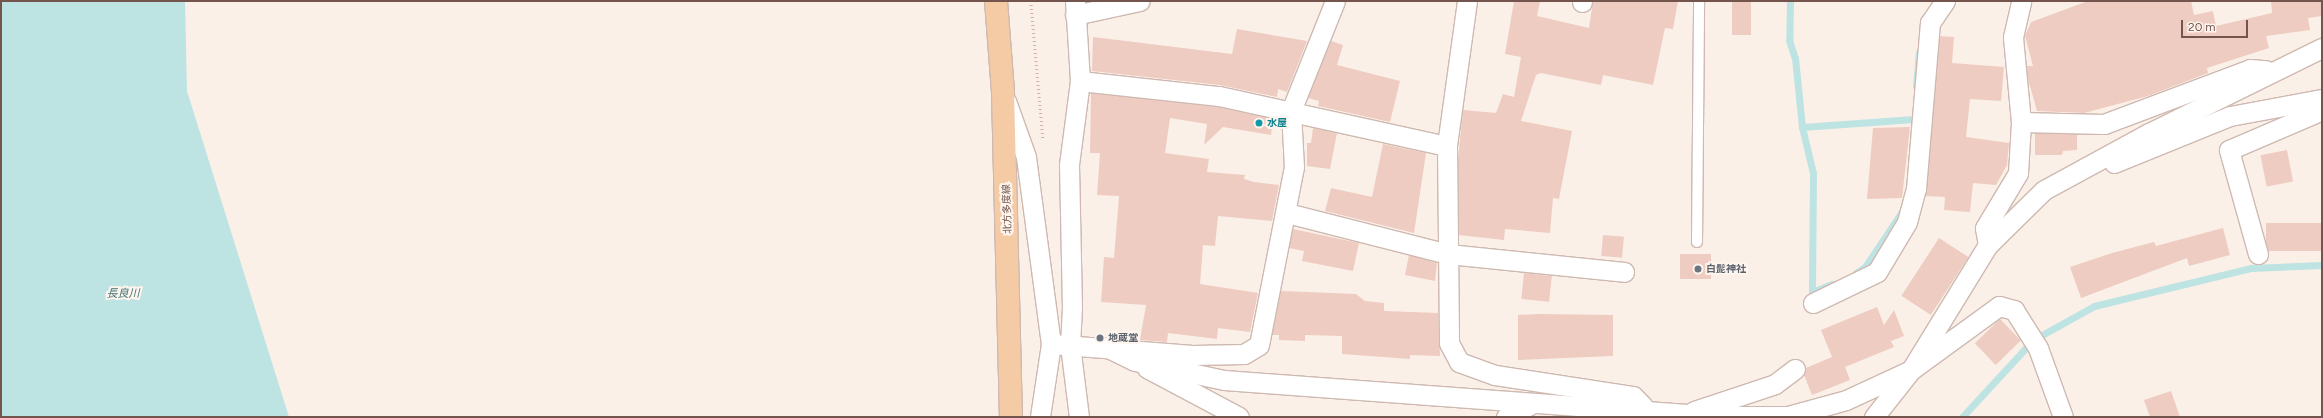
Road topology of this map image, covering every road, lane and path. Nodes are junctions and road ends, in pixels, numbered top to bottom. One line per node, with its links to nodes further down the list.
1 (996, 1): 12 (main road, 北方多度線)
2 (1140, 1): 8 (street)
3 (1335, 1): 15 (street)
4 (1467, 1): 17 (street)
5 (1699, 1): 20 (lane)
6 (1945, 1): 25 (street)
7 (2021, 1): 16 (street)
8 (1075, 8): 11 (street)
9 (2322, 48): 10 (street)
10 (2277, 70): 16 (street); 18 (street)
11 (1080, 81): 15 (street); 27 (street)
12 (1003, 92): 26 (street); 36 (main road, 北方多度線)
13 (2322, 99): 18 (street)
14 (2322, 106): 23 (street)
15 (1291, 111): 17 (street); 19 (street)
16 (2021, 122): 21 (street)
17 (1447, 146): 22 (street)
18 (2044, 190): 21 (street)
19 (1287, 213): 22 (street); 28 (street)
20 (1697, 242)
21 (1988, 245): 31 (street)
22 (1448, 254): 24 (street); 33 (street)
23 (2258, 254)
24 (1624, 272)
25 (1812, 303)
26 (1051, 344): 27 (street); 37 (street)
27 (1070, 345): 28 (street); 38 (street)
28 (1106, 347): 29 (street)
29 (1135, 361): 32 (street); 39 (street)
30 (1795, 369): 34 (street)
31 (1911, 370): 35 (street); 41 (street); 42 (street)
32 (1534, 403): 33 (street); 40 (street)
33 (1645, 408): 34 (street)
34 (1685, 413): 35 (street)
35 (1714, 416)
36 (1011, 417)
37 (1040, 417)
38 (1079, 417)
39 (1239, 417)
40 (1506, 417)
41 (1874, 417)
42 (2063, 417)

